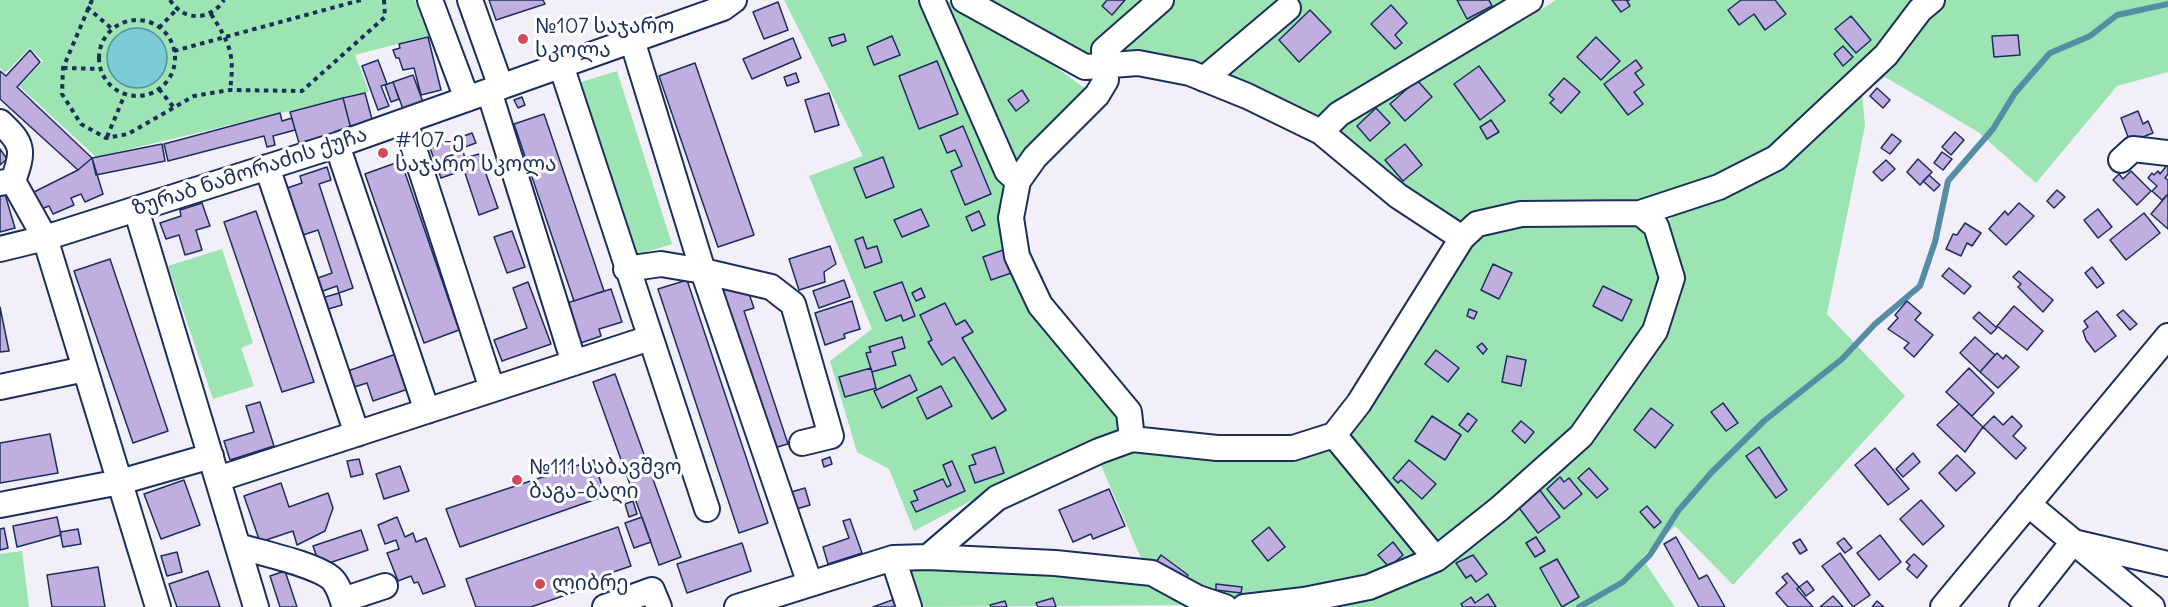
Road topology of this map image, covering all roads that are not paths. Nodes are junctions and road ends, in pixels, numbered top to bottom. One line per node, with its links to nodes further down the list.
1 (430, 0): 14 (street)
2 (470, 0): 14 (street)
3 (734, 0): 10 (street, ზურაბ ნამორაძის ქუჩა)
4 (932, 0): 22 (street)
5 (964, 0): 12 (street)
6 (1161, 0): 12 (street)
7 (1530, 0): 17 (street)
8 (1932, 0): 25 (street)
9 (1288, 8): 13 (street)
10 (632, 40): 11 (street, ზურაბ ნამორაძის ქუჩა); 30 (street)
11 (561, 65): 14 (street, ზურაბ ნამორაძის ქუჩა); 29 (street)
12 (1106, 66): 13 (street); 22 (street)
13 (1204, 79): 17 (street)
14 (485, 92): 15 (street, ზურაბ ნამორაძის ქუჩა); 33 (street)
15 (405, 121): 18 (street, ზურაბ ნამორაძის ქუჩა); 36 (street)
16 (0, 122): 23 (street)
17 (1321, 132): 27 (street)
18 (337, 145): 21 (street, ზურაბ ნამორაძის ქუჩა); 37 (street)
19 (2168, 153): 20 (street)
20 (2121, 160)
21 (267, 167): 24 (street, ზურაბ ნამორაძის ქუჩა); 38 (street)
22 (1018, 181): 40 (street)
23 (6, 182): 26 (street)
24 (136, 209): 26 (street, ზურაბ ნამორაძის ქუჩა); 42 (street)
25 (1640, 213): 27 (street); 51 (street)
26 (45, 238): 28 (street, ზურაბ ნამორაძის ქუჩა); 34 (street)
27 (1462, 238): 39 (street)
28 (0, 249)
29 (626, 269): 30 (street); 32 (street)
30 (703, 271): 41 (street); 53 (street)
31 (2168, 336): 44 (street)
32 (650, 338): 33 (street); 46 (street)
33 (574, 363): 36 (street)
34 (85, 369): 35 (street); 43 (street)
35 (0, 387)
36 (492, 389): 37 (street)
37 (427, 411): 38 (street)
38 (357, 434): 42 (street)
39 (1334, 435): 40 (street); 51 (street)
40 (1132, 439): 49 (street)
41 (802, 443)
42 (214, 468): 43 (street); 48 (street)
43 (120, 482): 45 (street); 58 (street)
44 (2028, 504): 47 (street); 66 (street)
45 (0, 505)
46 (707, 509)
47 (2073, 542): 52 (street); 67 (street); 68 (street)
48 (238, 546): 57 (street); 59 (street)
49 (928, 556): 50 (street); 56 (street)
50 (893, 558): 53 (street); 63 (street)
51 (1436, 559): 65 (street)
52 (2168, 564)
53 (810, 584): 55 (street)
54 (385, 585): 57 (street)
55 (788, 599): 62 (street)
56 (1192, 603): 64 (street)
57 (344, 604)
58 (158, 607)
59 (256, 607)
60 (605, 607): 61 (street)
61 (659, 607)
62 (737, 607)
63 (909, 607)
64 (1224, 607)
65 (1244, 607)
66 (1943, 607)
67 (2022, 607)
68 (2151, 607)

